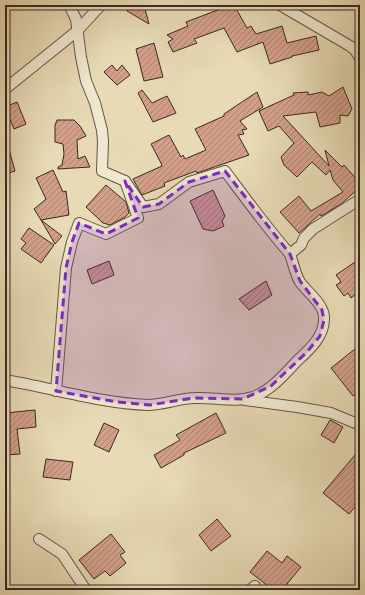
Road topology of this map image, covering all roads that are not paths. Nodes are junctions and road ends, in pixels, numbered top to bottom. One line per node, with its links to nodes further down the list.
1 (69, 5): 4 (street)
2 (101, 5): 4 (street)
3 (280, 5): 5 (street)
4 (77, 31): 6 (street); 7 (street)
5 (360, 58)
6 (5, 89)
7 (125, 181): 9 (street); 11 (street)
8 (360, 200): 9 (street)
9 (290, 254): 12 (street)
10 (5, 380): 11 (street)
11 (56, 391): 12 (street)
12 (234, 399): 13 (street)
13 (360, 425)
14 (39, 539): 15 (street)
15 (86, 590)

